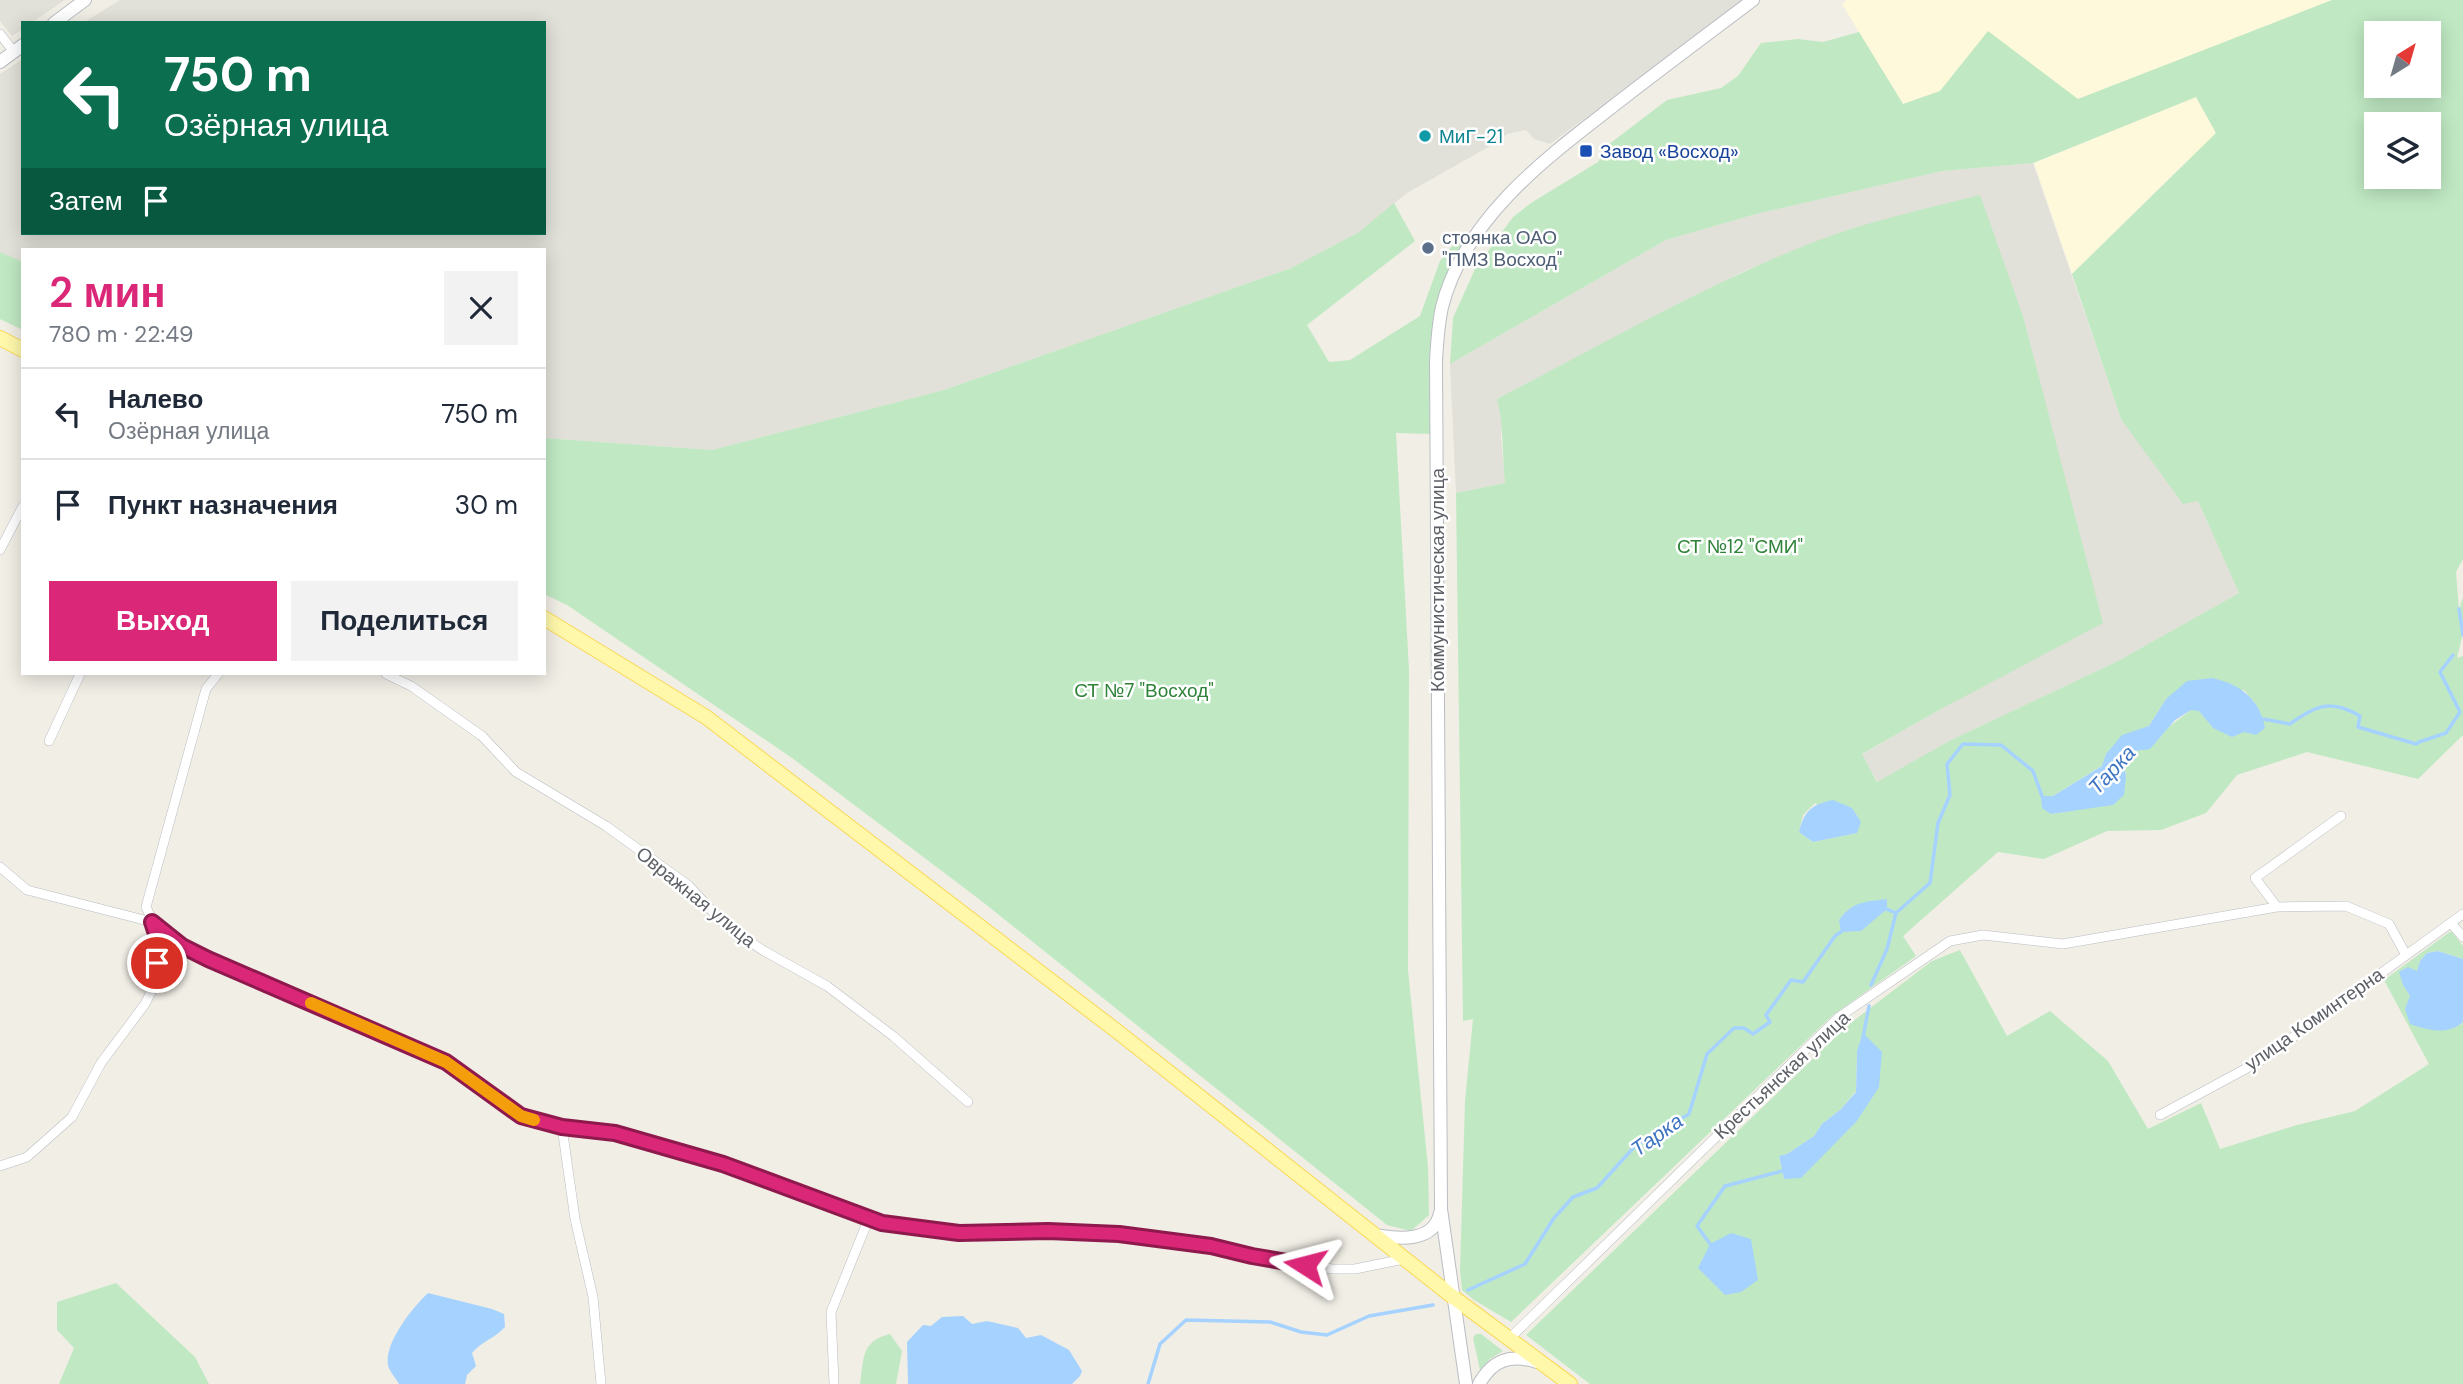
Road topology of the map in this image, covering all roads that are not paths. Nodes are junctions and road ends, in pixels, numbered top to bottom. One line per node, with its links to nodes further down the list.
1 (85, 0): 3 (main road)
2 (1753, 0): 28 (main road, Коммунистическая улица)
3 (57, 21)
4 (0, 34): 5 (street)
5 (19, 49): 6 (main road)
6 (0, 62)
7 (0, 338): 8 (main road)
8 (21, 349)
9 (21, 510): 10 (street)
10 (0, 550)
11 (546, 619): 30 (main road)
12 (80, 675): 15 (street)
13 (217, 675): 20 (street)
14 (388, 675): 24 (street, Овражная улица)
15 (49, 741)
16 (2341, 816): 18 (street)
17 (0, 867): 20 (street)
18 (2277, 907): 23 (street, Крестьянская улица); 33 (street, Крестьянская улица)
19 (2463, 914): 21 (street, улица Коминтерна)
20 (152, 922): 26 (street); 27 (street)
21 (2451, 923): 22 (street); 23 (street, улица Коминтерна)
22 (2463, 937)
23 (2406, 955): 25 (street, улица Коминтерна)
24 (968, 1102)
25 (2160, 1115)
26 (562, 1127): 29 (street); 35 (street)
27 (0, 1166)
28 (1441, 1209): 30 (main road); 32 (main road, Коммунистическая улица)
29 (869, 1218): 31 (street); 36 (street)
30 (1375, 1236): 31 (main road)
31 (1404, 1259): 32 (main road)
32 (1453, 1297): 33 (main road); 37 (main road, Коммунистическая улица)
33 (1508, 1339): 34 (main road)
34 (1540, 1363): 38 (main road); 39 (main road)
35 (601, 1384)
36 (834, 1384)
37 (1466, 1384)
38 (1479, 1384)
39 (1570, 1384)

